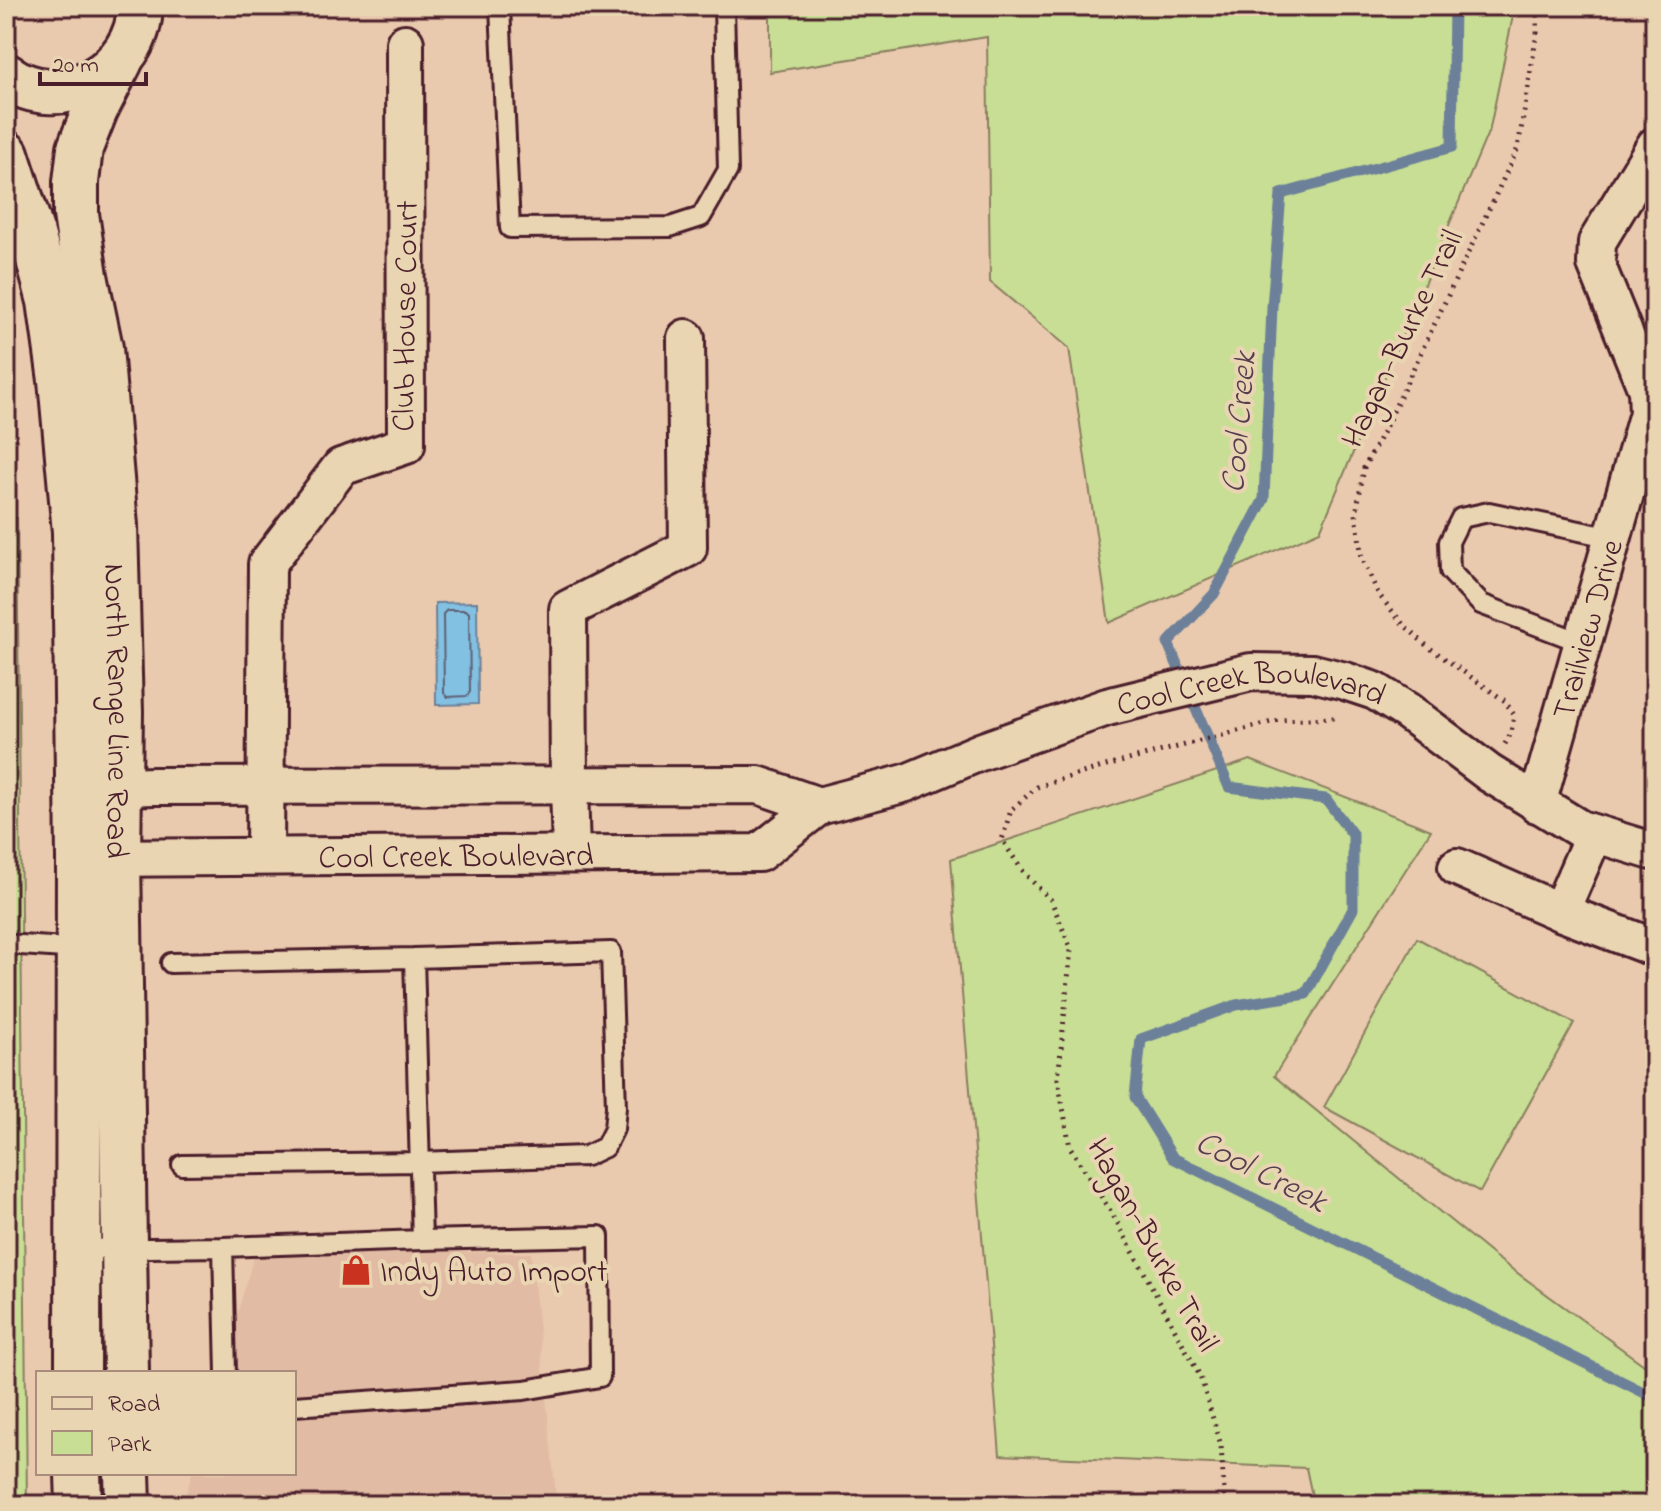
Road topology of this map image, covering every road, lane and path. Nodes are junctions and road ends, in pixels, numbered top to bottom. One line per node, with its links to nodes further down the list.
1 (140, 6): 6 (main road, North Range Line Road)
2 (500, 6): 3 (lane)
3 (724, 6)
4 (1537, 6): 14 (path, Hagan-Burke Trail)
5 (405, 43): 16 (street, Club House Court)
6 (120, 61): 7 (main road); 17 (main road, North Range Line Road)
7 (6, 76)
8 (1655, 146): 11 (street, Trailview Drive)
9 (6, 154): 17 (main road, North Range Line Road)
10 (686, 338): 15 (street)
11 (1613, 538): 12 (street, Trailview Drive); 12 (lane)
12 (1583, 643): 18 (street, Trailview Drive)
13 (1347, 722): 46 (path, Hagan-Burke Trail)
14 (1489, 773): 18 (street, Cool Creek Boulevard); 19 (street, Cool Creek Boulevard)
15 (569, 785): 16 (street); 19 (street); 22 (street)
16 (267, 786): 17 (street); 23 (street, Club House Court)
17 (98, 788): 24 (main road, North Range Line Road)
18 (1537, 804): 20 (street, Cool Creek Boulevard)
19 (819, 806): 22 (street, Cool Creek Boulevard)
20 (1594, 834): 21 (street, Cool Creek Boulevard); 26 (street)
21 (1655, 852)
22 (571, 854): 23 (street, Cool Creek Boulevard)
23 (265, 856): 24 (street, Cool Creek Boulevard)
24 (98, 858): 29 (main road, North Range Line Road); 36 (main road, North Range Line Road)
25 (1457, 867): 26 (street)
26 (1560, 912): 28 (street)
27 (6, 944): 29 (lane)
28 (1655, 948)
29 (79, 949): 37 (main road, North Range Line Road)
30 (414, 958): 31 (lane); 32 (lane); 32 (lane)
31 (171, 963)
32 (419, 1162): 33 (lane); 34 (lane)
33 (182, 1165)
34 (422, 1240): 35 (lane); 41 (lane)
35 (223, 1247): 36 (lane); 40 (lane)
36 (124, 1248): 37 (lane); 39 (main road, North Range Line Road)
37 (77, 1249): 38 (main road, North Range Line Road)
38 (78, 1371)
39 (126, 1371)
40 (226, 1371)
41 (296, 1406)
42 (78, 1475): 44 (main road)
43 (127, 1475): 45 (main road)
44 (79, 1505)
45 (128, 1505)
46 (1225, 1505)

